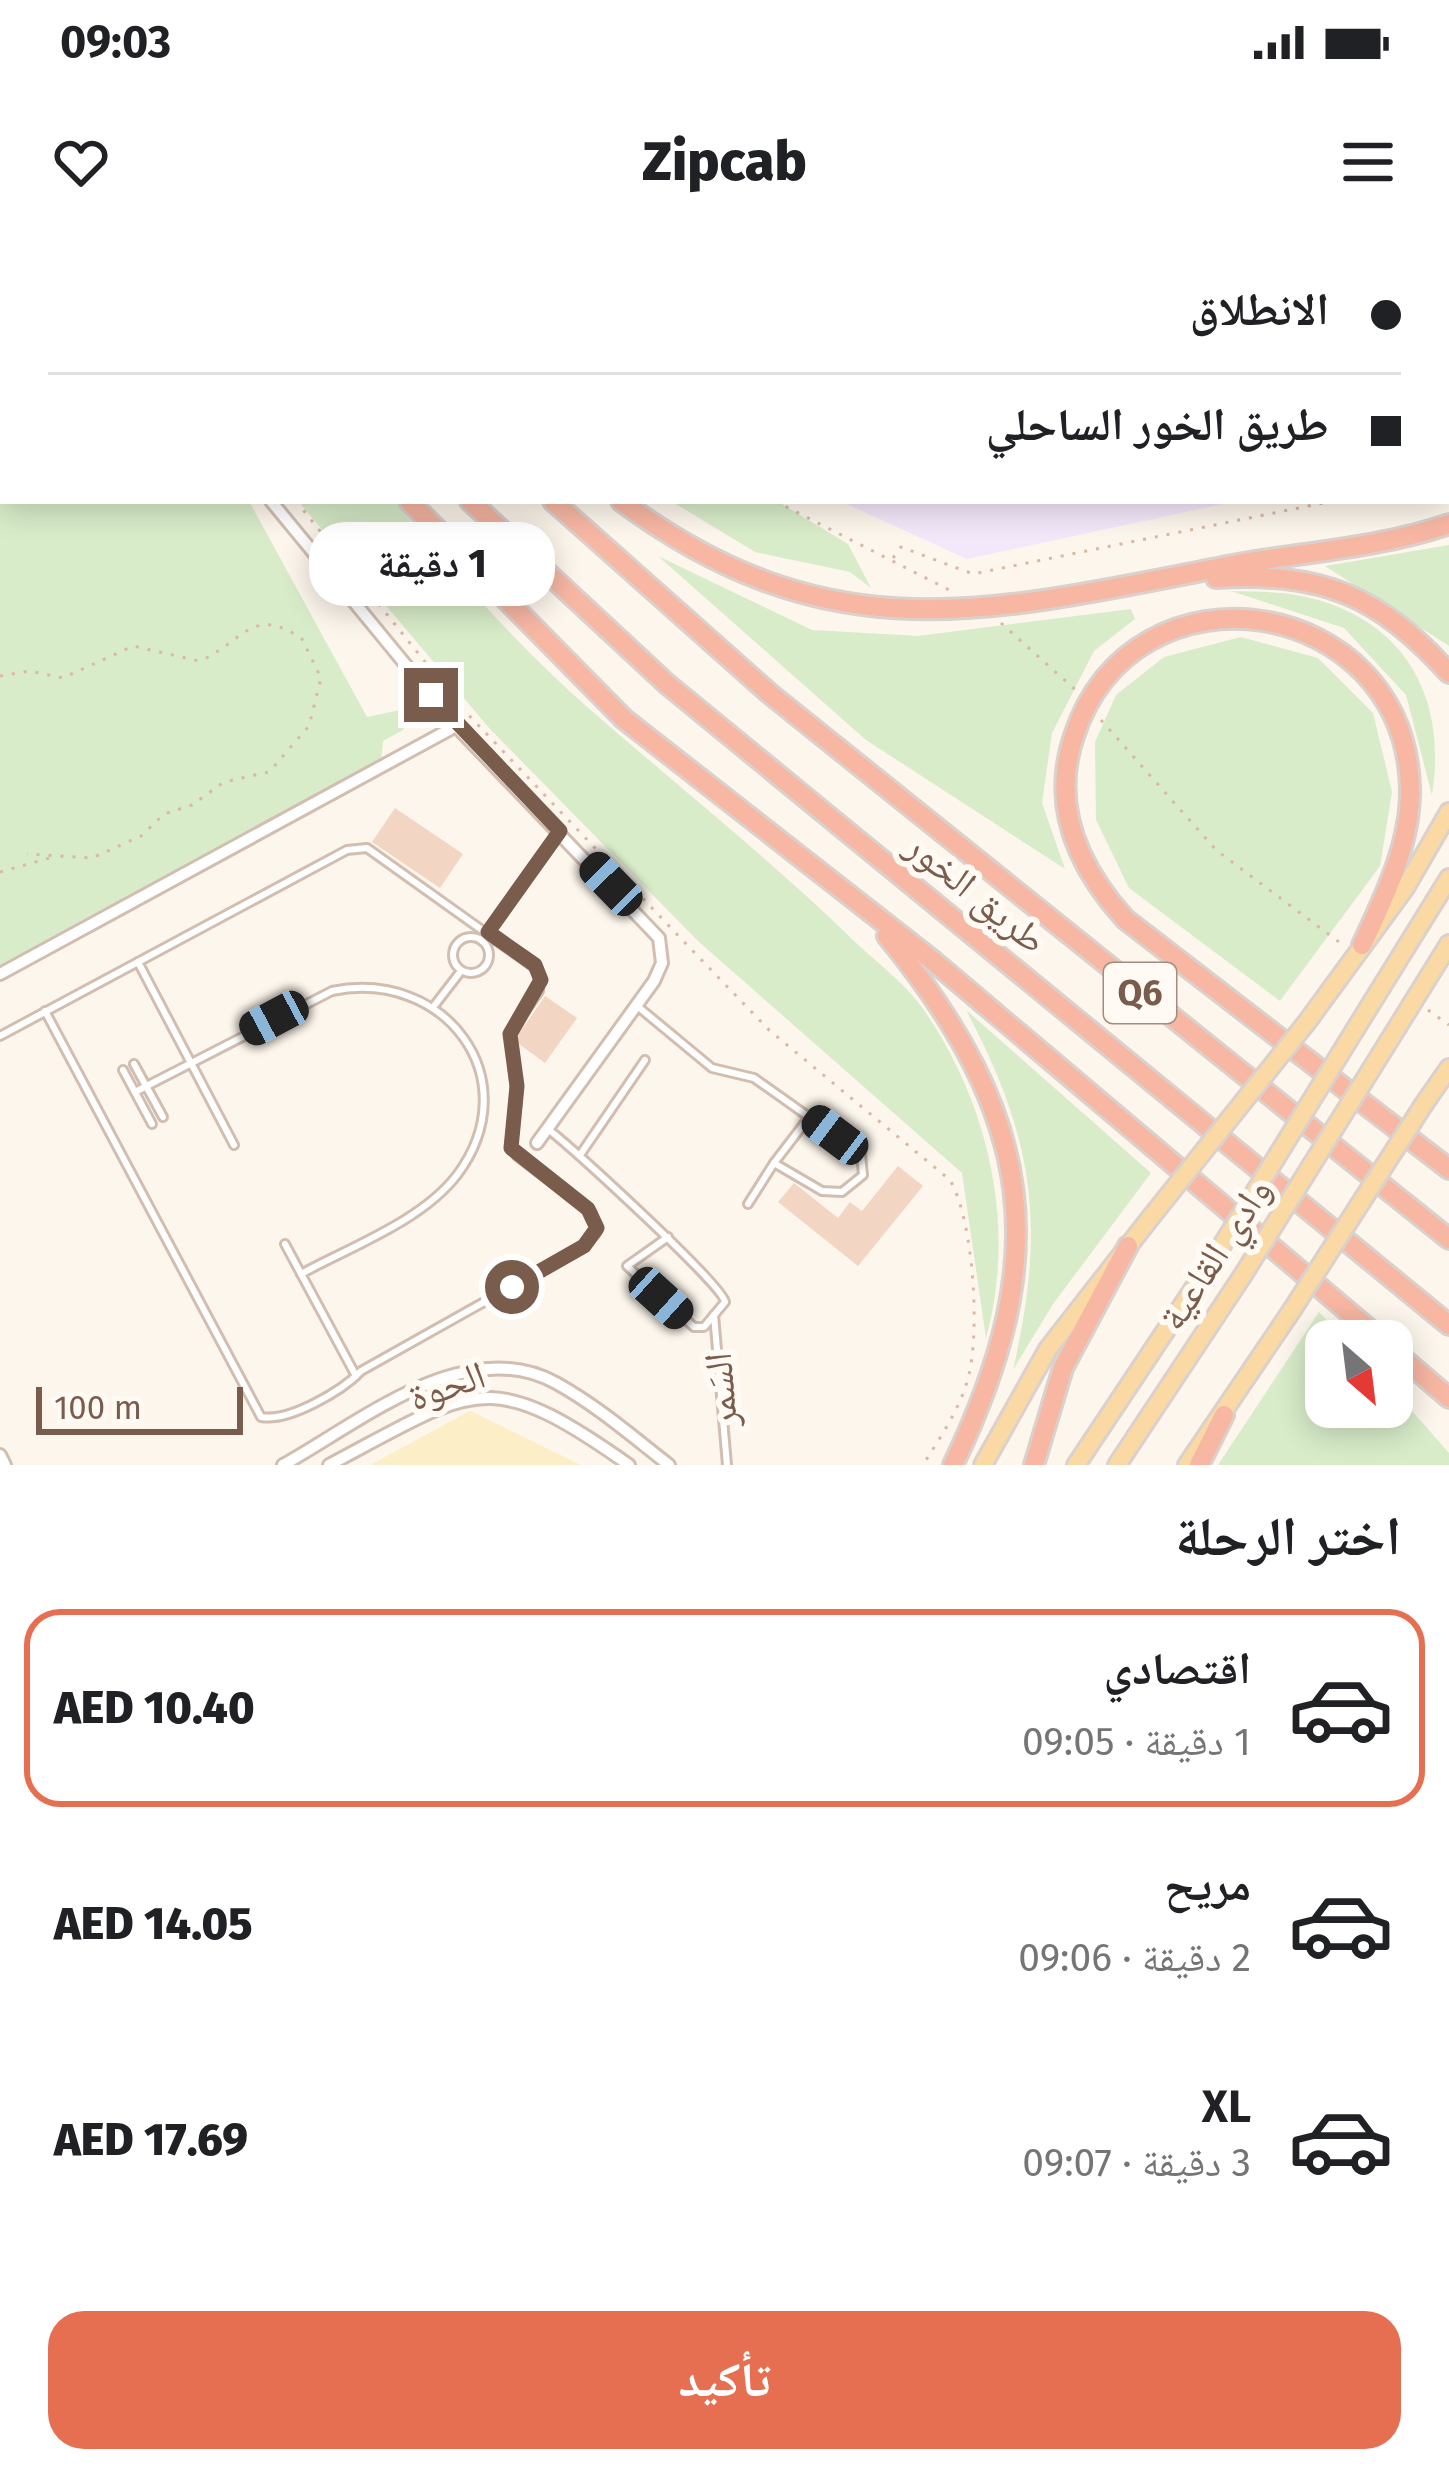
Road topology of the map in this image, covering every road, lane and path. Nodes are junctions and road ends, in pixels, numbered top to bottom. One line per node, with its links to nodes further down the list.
1 (273, 504): 18 (street)
2 (298, 504): 77 (path)
3 (412, 504): 25 (highway)
4 (473, 504): 63 (highway, طريق الخور / Q6)
5 (556, 504): 57 (highway, طريق الخور / Q6)
6 (625, 504): 11 (highway)
7 (781, 504): 10 (path)
8 (1319, 504): 10 (path)
9 (1449, 524): 11 (highway)
10 (893, 559): 12 (path)
11 (1152, 581): 14 (highway)
12 (964, 599)
13 (989, 615): 16 (path)
14 (1449, 673)
15 (0, 676): 22 (path)
16 (1079, 693)
17 (1092, 710): 29 (path)
18 (456, 726): 20 (street); 32 (street)
19 (1449, 812): 29 (main road)
20 (560, 831): 26 (lane); 33 (street)
21 (27, 854): 22 (path)
22 (55, 856): 23 (path)
23 (0, 872)
24 (1449, 878): 81 (main road, وادي القاعية, bridge)
25 (873, 919): 62 (highway); 78 (highway)
26 (488, 932): 27 (lane); 30 (lane); 66 (lane)
27 (482, 941): 31 (lane); 31 (lane)
28 (1449, 944): 82 (main road, وادي القاعية, bridge)
29 (1354, 947): 54 (highway); 59 (main road, bridge)
30 (138, 962): 36 (lane); 40 (lane)
31 (462, 970): 35 (lane)
32 (0, 974)
33 (636, 1005): 46 (lane); 49 (street)
34 (1422, 1005): 37 (path)
35 (434, 1006): 40 (lane); 60 (lane)
36 (46, 1011): 38 (lane); 66 (lane)
37 (1449, 1025)
38 (0, 1036)
39 (645, 1060): 52 (lane)
40 (191, 1062): 44 (lane); 51 (lane)
41 (134, 1064): 44 (lane)
42 (1449, 1068): 69 (main road, bridge)
43 (123, 1070): 45 (lane)
44 (146, 1086): 45 (lane); 47 (lane)
45 (135, 1092): 48 (lane)
46 (809, 1116): 53 (lane); 53 (lane)
47 (163, 1117)
48 (152, 1124)
49 (548, 1129): 50 (street); 52 (lane)
50 (537, 1143)
51 (234, 1144)
52 (580, 1155): 56 (lane)
53 (774, 1163): 55 (lane)
54 (1449, 1169)
55 (748, 1204)
56 (668, 1237): 61 (lane, السَمر); 61 (lane)
57 (1449, 1239)
58 (285, 1244): 60 (lane)
59 (1128, 1246): 79 (main road); 80 (highway)
60 (301, 1274): 66 (lane)
61 (714, 1316): 76 (lane, السَمر)
62 (1358, 1320)
63 (1449, 1325)
64 (1413, 1366): 65 (highway)
65 (1422, 1374): 67 (highway); 68 (highway)
66 (356, 1376)
67 (1449, 1398)
68 (1449, 1414)
69 (1224, 1415): 83 (main road); 84 (highway)
70 (0, 1455): 71 (street)
71 (5, 1465)
72 (283, 1465): 75 (street, الحوة)
73 (329, 1465): 74 (street, الحوة)
74 (629, 1465)
75 (669, 1465)
76 (727, 1465)
77 (923, 1465)
78 (953, 1465)
79 (983, 1465)
80 (1034, 1465)
81 (1076, 1465)
82 (1117, 1465)
83 (1186, 1465)
84 (1199, 1465)

